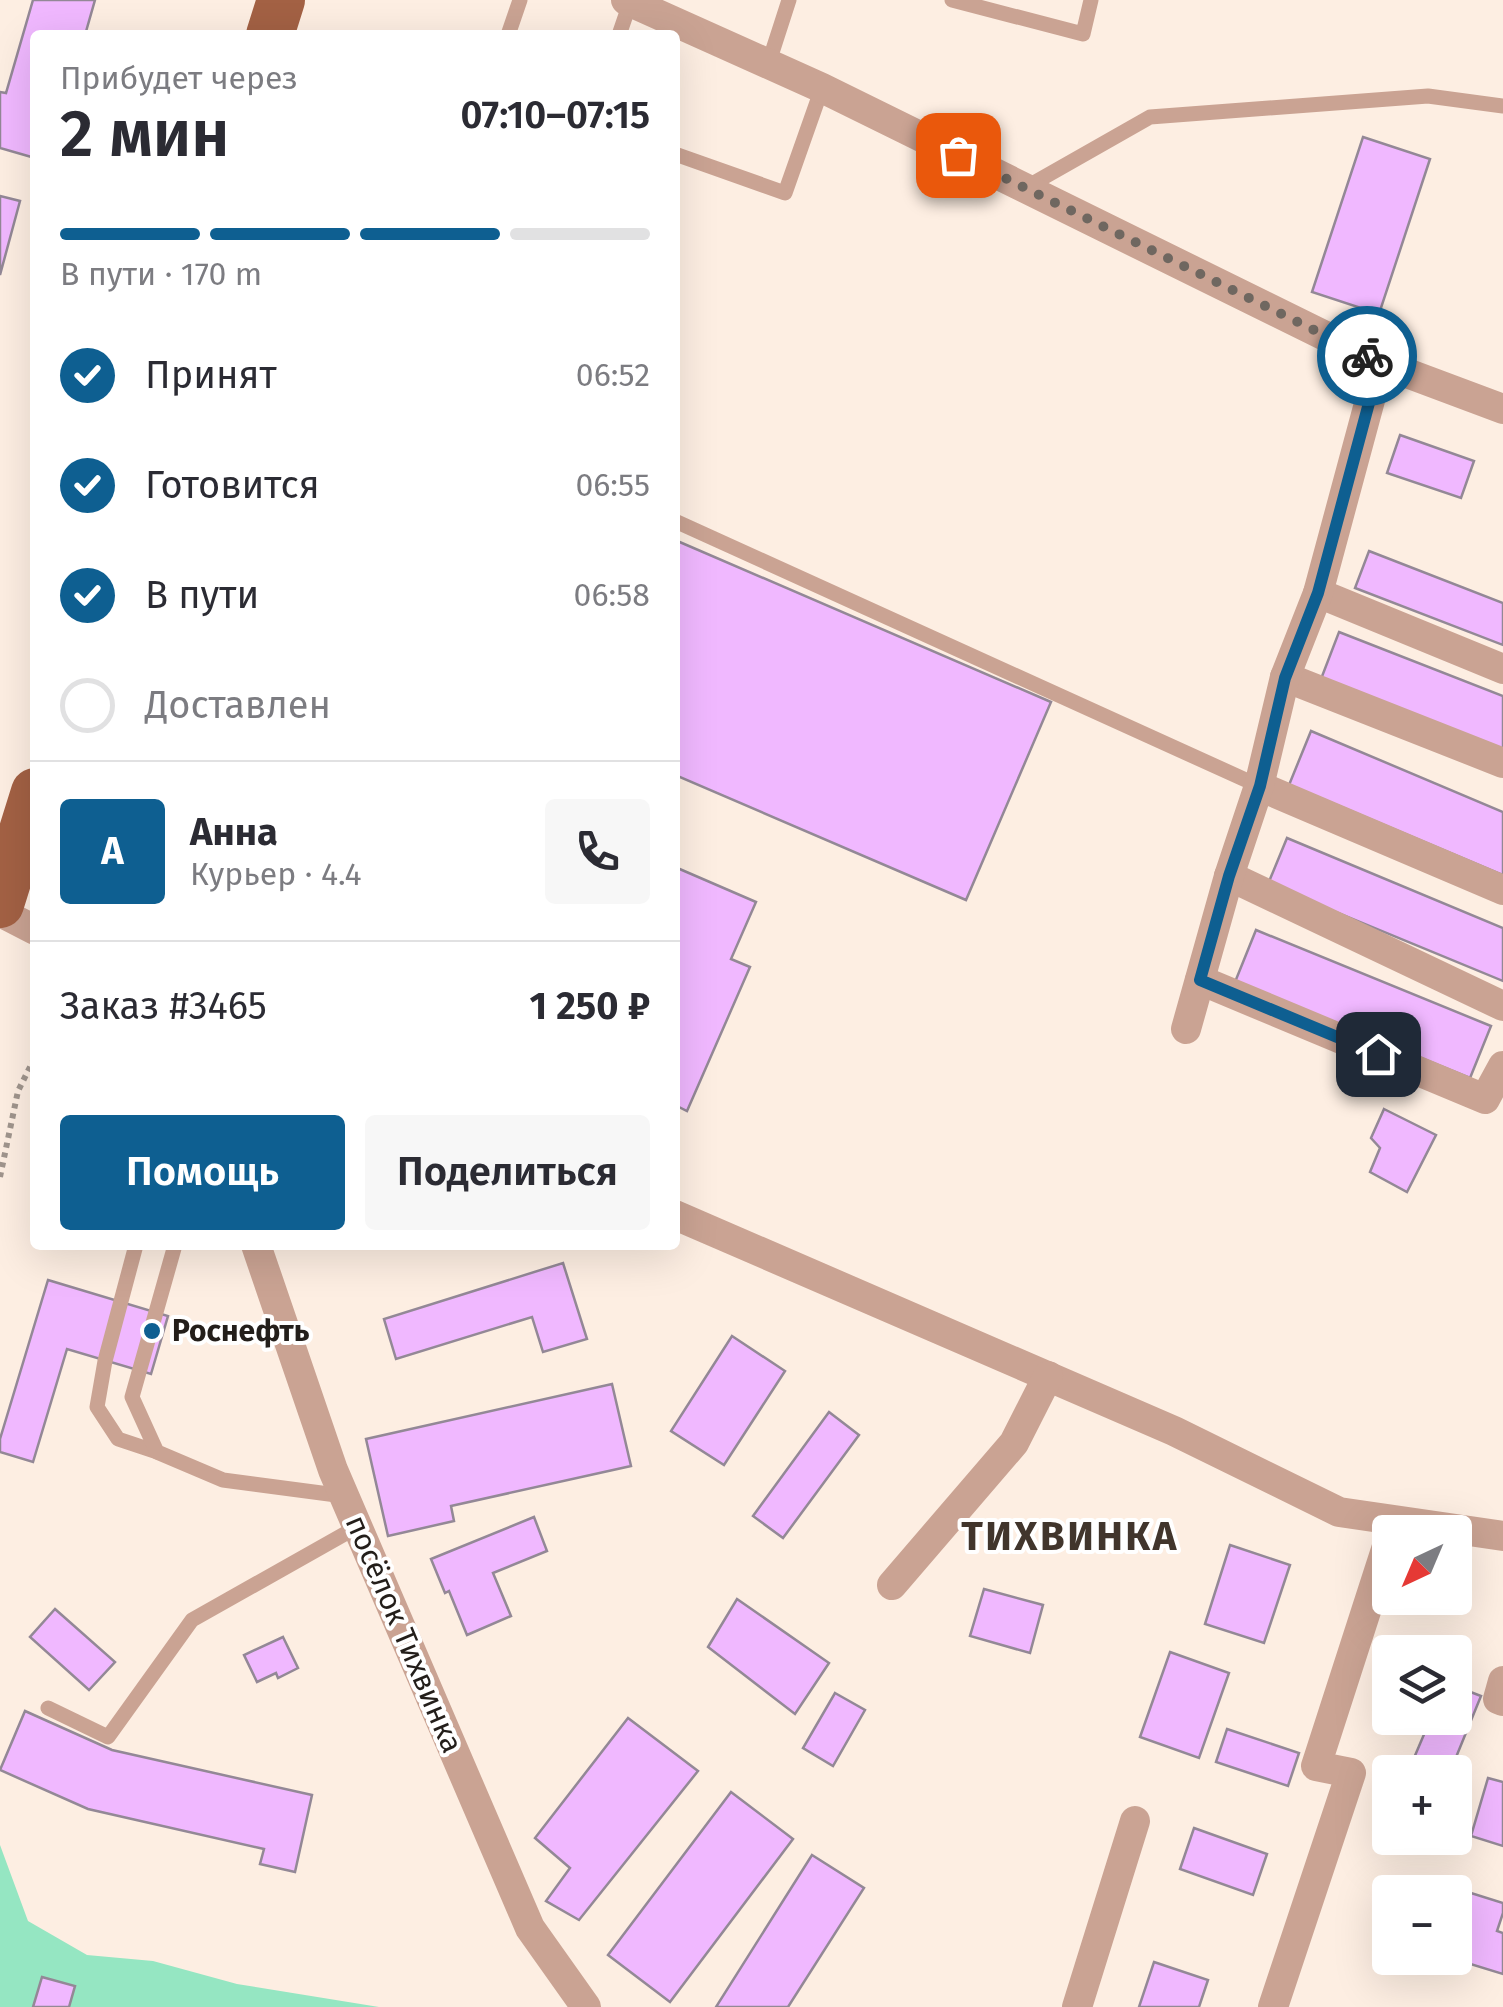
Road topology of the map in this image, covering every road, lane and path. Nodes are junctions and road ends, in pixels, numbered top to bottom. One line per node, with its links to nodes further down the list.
1 (281, 0): 7 (main road)
2 (520, 0): 8 (lane)
3 (789, 0): 10 (lane)
4 (952, 0): 5 (lane)
5 (1091, 0)
6 (628, 2): 9 (lane); 10 (street)
7 (272, 30)
8 (510, 30)
9 (620, 30)
10 (768, 65): 11 (street)
11 (822, 88): 13 (lane); 14 (street)
12 (1503, 106): 14 (lane)
13 (680, 156)
14 (1026, 188): 15 (street)
15 (1380, 362): 16 (street); 18 (street)
16 (1503, 409)
17 (680, 523): 22 (lane)
18 (1318, 593): 19 (street); 20 (street)
19 (1503, 668)
20 (1285, 678): 21 (street); 22 (street)
21 (1503, 764)
22 (1260, 786): 24 (street); 25 (street)
23 (30, 808): 26 (main road)
24 (1229, 876): 29 (street); 30 (street)
25 (1503, 890)
26 (0, 904)
27 (0, 912): 28 (street)
28 (30, 927)
29 (1200, 980): 31 (street); 32 (street)
30 (1503, 1006)
31 (1186, 1029)
32 (1503, 1066)
33 (30, 1067): 34 (path)
34 (0, 1176)
35 (680, 1217): 39 (street)
36 (135, 1250): 40 (lane)
37 (174, 1250): 40 (lane)
38 (258, 1250): 41 (street, посёлок Тихвинка)
39 (1048, 1376): 42 (street); 46 (street)
40 (157, 1452): 41 (lane)
41 (344, 1496): 43 (street, посёлок Тихвинка)
42 (1372, 1523)
43 (357, 1527): 50 (lane); 52 (street, посёлок Тихвинка)
44 (1472, 1534): 45 (street)
45 (1503, 1536)
46 (892, 1586)
47 (1372, 1592): 54 (street)
48 (1503, 1681): 49 (street)
49 (1503, 1701)
50 (48, 1708)
51 (1135, 1821): 53 (street)
52 (586, 2007)
53 (1077, 2007)
54 (1273, 2007)

